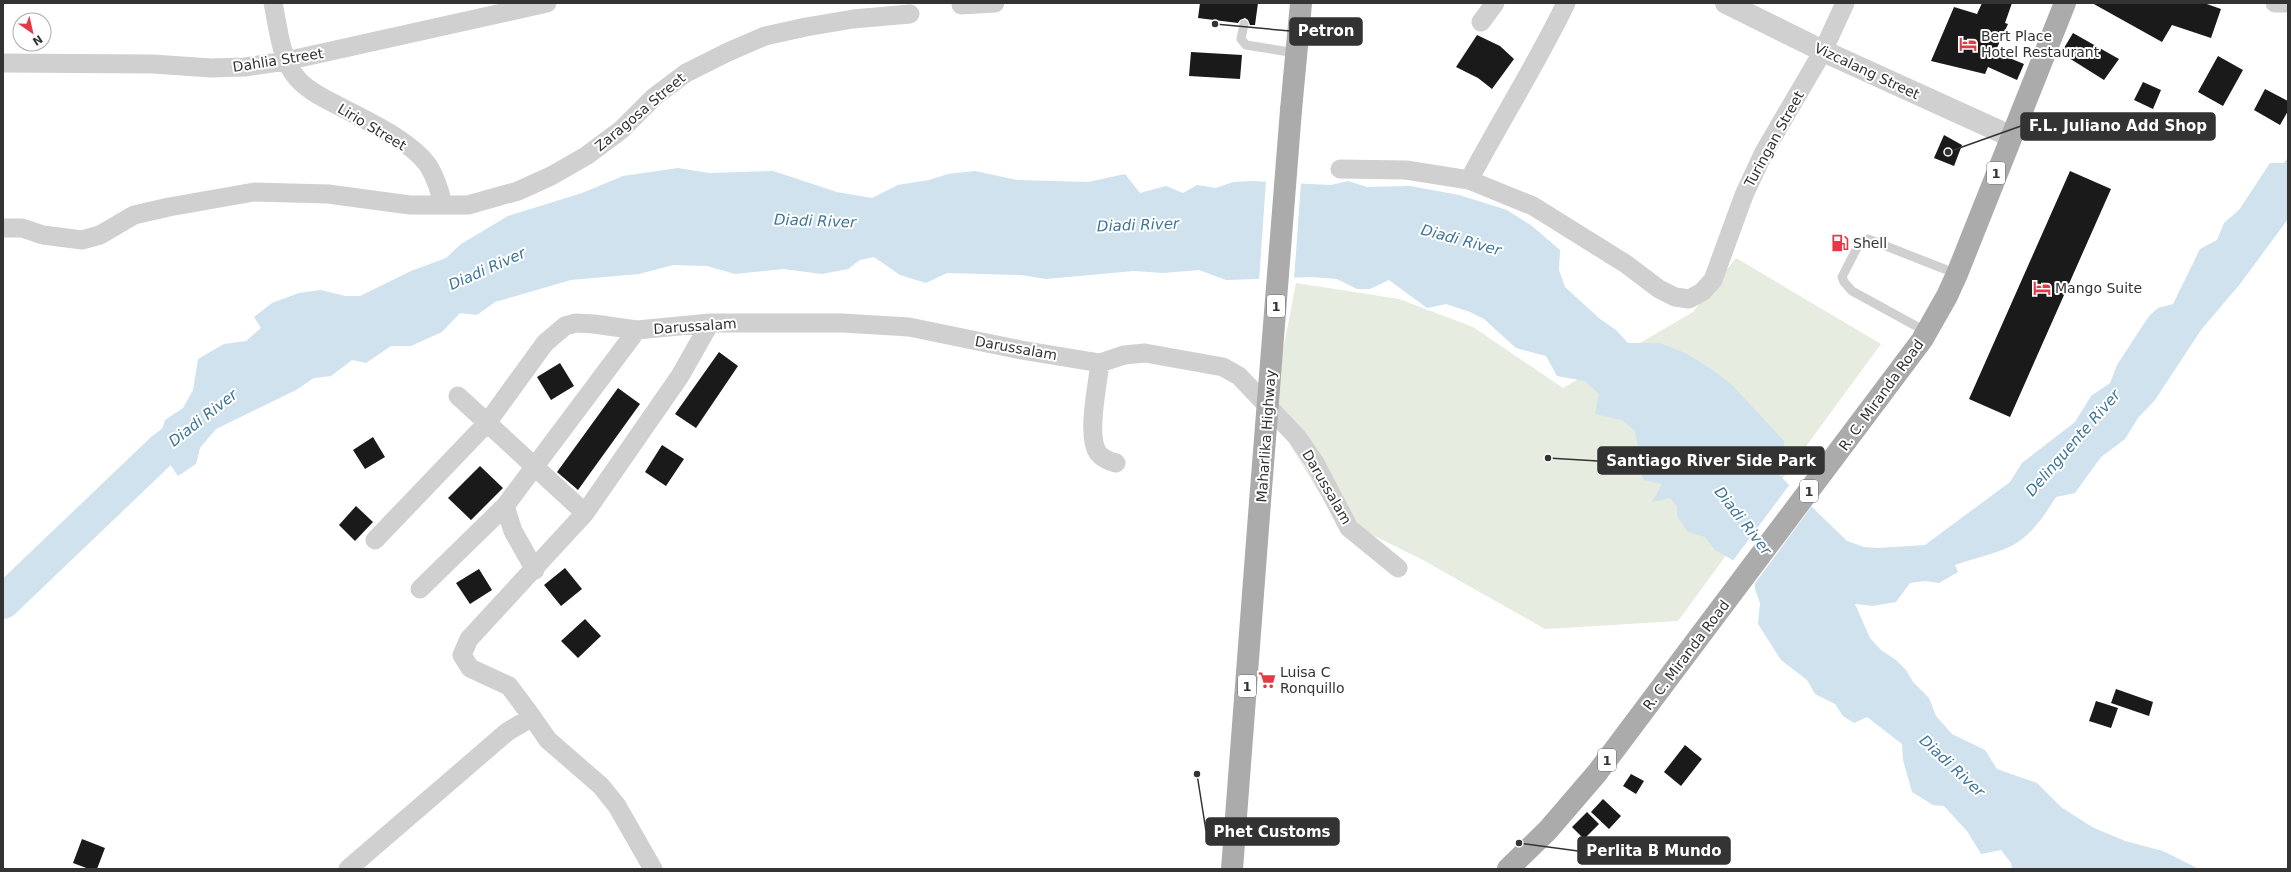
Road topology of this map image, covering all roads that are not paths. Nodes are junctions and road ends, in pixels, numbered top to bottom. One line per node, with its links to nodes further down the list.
1 (273, 3): 18 (street)
2 (547, 3): 18 (street, Dahlia Street)
3 (995, 3): 12 (street)
4 (1301, 3): 17 (main road, Maharlika Highway / 1)
5 (1495, 3): 14 (street)
6 (1566, 3): 22 (street)
7 (1726, 3): 16 (street, Vizcalang Street)
8 (1845, 3): 16 (street, Turingan Street)
9 (2065, 3): 20 (main road, R. C. Miranda Road / 1)
10 (2275, 3): 11 (street)
11 (2284, 3)
12 (961, 5)
13 (910, 14): 23 (street, Zaragosa Street)
14 (1480, 22)
15 (1244, 24): 17 (lane)
16 (1823, 51): 20 (street, Vizcalang Street); 22 (street, Turingan Street)
17 (1296, 53): 43 (main road, Maharlika Highway / 1, bridge)
18 (286, 61): 19 (street, Dahlia Street); 23 (street, Lirio Street)
19 (3, 63)
20 (2010, 136): 25 (main road, R. C. Miranda Road / 1)
21 (1340, 168): 22 (street)
22 (1469, 180)
23 (443, 205): 24 (street, Zaragosa Street)
24 (3, 228)
25 (1957, 274): 28 (main road, R. C. Miranda Road / 1); 28 (lane)
26 (710, 323): 27 (street, Darussalam); 29 (street, Darussalam); 35 (street)
27 (637, 330): 31 (street, Darussalam); 33 (street)
28 (1924, 336): 44 (main road, R. C. Miranda Road / 1)
29 (1100, 363): 32 (street); 37 (street, Darussalam)
30 (458, 396): 31 (street)
31 (487, 423): 33 (street); 36 (street, Darussalam)
32 (1116, 464)
33 (535, 468): 34 (street); 35 (street)
34 (505, 506): 38 (street); 39 (street)
35 (586, 513): 38 (street)
36 (375, 540)
37 (1398, 568)
38 (534, 570): 40 (street)
39 (420, 589)
40 (532, 717): 41 (street); 42 (street)
41 (348, 869)
42 (653, 869)
43 (1232, 869)
44 (1508, 869)

